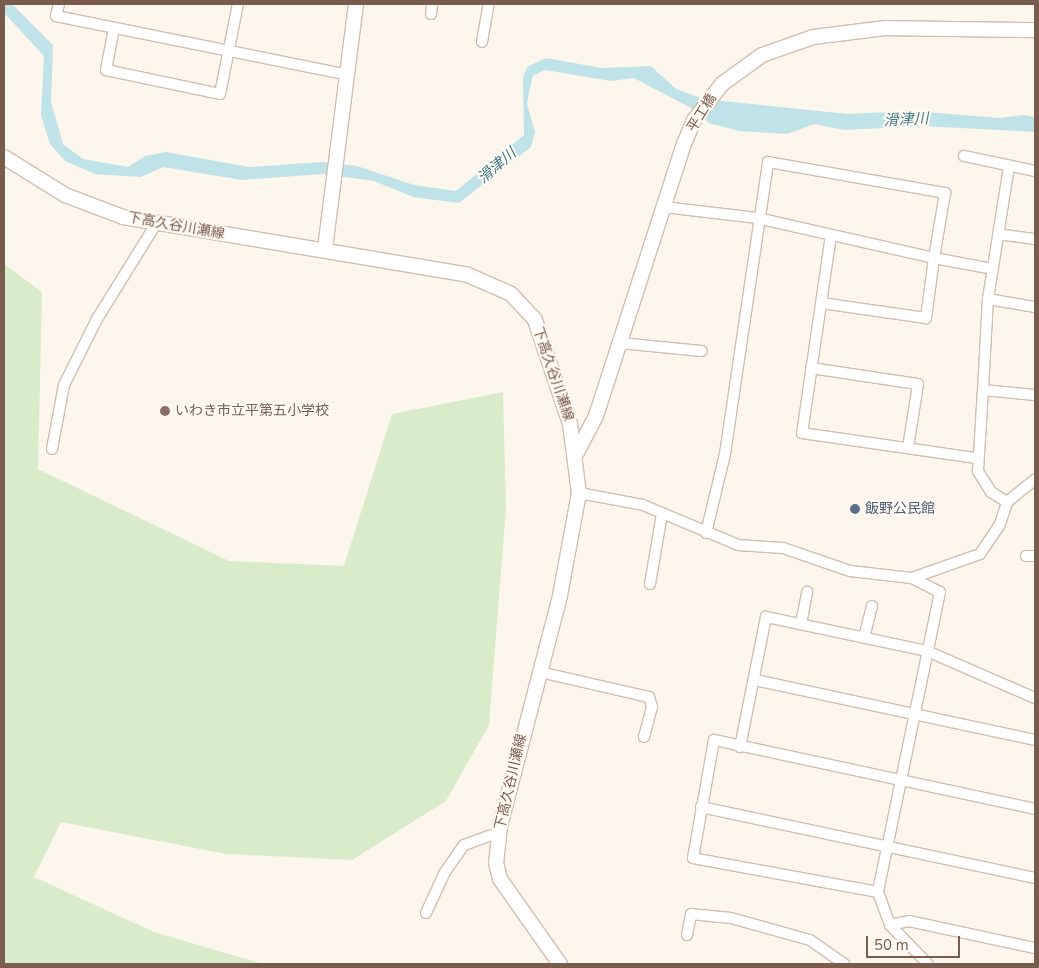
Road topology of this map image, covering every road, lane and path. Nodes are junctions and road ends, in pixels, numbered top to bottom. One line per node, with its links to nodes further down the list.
1 (59, 4): 5 (street)
2 (238, 4): 8 (street)
3 (356, 4): 9 (main road)
4 (488, 4): 7 (street)
5 (114, 28): 8 (street); 8 (street)
6 (1035, 30): 14 (main road, 平工橋)
7 (482, 42)
8 (229, 51): 9 (street)
9 (348, 75): 20 (main road)
10 (964, 156): 12 (street)
11 (4, 157): 16 (main road, 下高久谷川瀬線)
12 (1009, 166): 13 (street); 17 (street)
13 (1035, 171)
14 (664, 208): 15 (street); 26 (main road, 平工橋)
15 (758, 218): 18 (street); 21 (street); 39 (street)
16 (156, 224): 20 (main road, 下高久谷川瀬線); 32 (street)
17 (998, 234): 19 (street); 22 (street)
18 (831, 235): 21 (street); 24 (street)
19 (1035, 240)
20 (325, 249): 33 (main road, 下高久谷川瀬線)
21 (934, 258): 22 (street); 24 (street)
22 (992, 269): 23 (street)
23 (988, 299): 25 (street); 29 (street)
24 (821, 303): 28 (street)
25 (1035, 307)
26 (620, 343): 27 (street); 33 (main road, 平工橋)
27 (702, 351)
28 (811, 368): 31 (street); 31 (street)
29 (983, 390): 30 (street); 34 (street)
30 (1035, 396)
31 (908, 448): 34 (street)
32 (52, 449)
33 (576, 454): 36 (main road, 下高久谷川瀬線)
34 (976, 458): 37 (street)
35 (1035, 479): 37 (street)
36 (579, 493): 38 (street); 47 (main road, 下高久谷川瀬線)
37 (1007, 502): 40 (street)
38 (662, 514): 39 (street); 41 (street)
39 (706, 533): 40 (street)
40 (912, 578): 46 (street)
41 (650, 584)
42 (808, 592): 44 (street)
43 (872, 606): 45 (street)
44 (800, 624): 45 (street); 48 (street)
45 (864, 638): 46 (street)
46 (927, 651): 49 (street); 50 (street)
47 (540, 672): 51 (street); 57 (main road, 下高久谷川瀬線)
48 (755, 680): 50 (street); 53 (street)
49 (1035, 698)
50 (914, 715): 52 (street); 54 (street)
51 (644, 736)
52 (1035, 740)
53 (740, 747): 54 (street); 55 (street)
54 (899, 780): 56 (street); 58 (street)
55 (701, 807): 58 (street); 60 (street)
56 (1035, 809)
57 (499, 832): 61 (street); 65 (main road, 下高久谷川瀬線)
58 (886, 847): 59 (street); 60 (street)
59 (1035, 878)
60 (878, 892): 62 (street)
61 (426, 913)
62 (890, 925): 64 (street); 67 (street)
63 (687, 935): 66 (street)
64 (1035, 948)
65 (560, 964)
66 (844, 964)
67 (928, 964)

